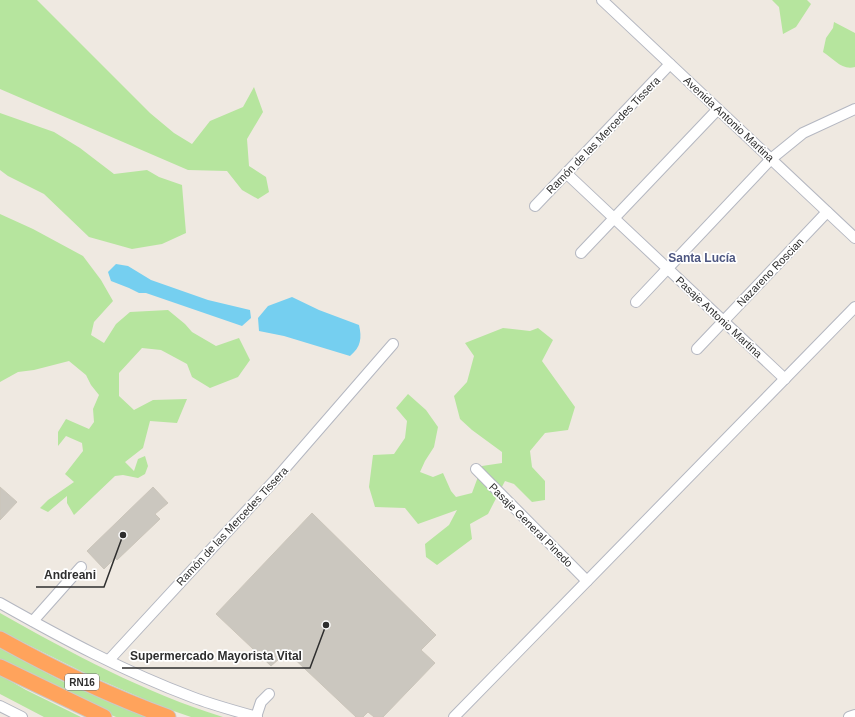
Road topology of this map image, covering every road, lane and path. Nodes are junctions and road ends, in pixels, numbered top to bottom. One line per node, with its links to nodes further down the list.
1 (603, 0): 2 (street, Avenida Antonio Martina)
2 (670, 64): 3 (street, Avenida Antonio Martina); 6 (street, Ramón de las Mercedes Tissera)
3 (718, 109): 5 (street, Avenida Antonio Martina); 9 (street)
4 (855, 109): 5 (street)
5 (771, 159): 8 (street, Avenida Antonio Martina); 12 (street)
6 (566, 173): 7 (street, Ramón de las Mercedes Tissera); 9 (street, Pasaje Antonio Martina)
7 (535, 206)
8 (827, 212): 10 (street, Avenida Antonio Martina); 15 (street, Nazareno Roscian)
9 (614, 218): 11 (street); 12 (street, Pasaje Antonio Martina)
10 (855, 238)
11 (581, 253)
12 (667, 268): 13 (street); 15 (street, Pasaje Antonio Martina)
13 (636, 302)
14 (855, 307): 18 (street)
15 (723, 321): 17 (street, Nazareno Roscian); 18 (street, Pasaje Antonio Martina)
16 (394, 344): 25 (street, Ramón de las Mercedes Tissera)
17 (696, 349)
18 (785, 379): 21 (street)
19 (476, 469): 21 (street, Pasaje General Pinedo)
20 (81, 567): 23 (street)
21 (587, 581): 34 (street)
22 (0, 603): 23 (street)
23 (33, 621): 25 (street)
24 (0, 639): 32 (highway, RN16)
25 (109, 660): 33 (street)
26 (0, 667): 31 (highway, RN16)
27 (268, 694): 33 (street)
28 (0, 706): 30 (street)
29 (855, 716): 35 (street)
30 (22, 717)
31 (104, 717)
32 (168, 717)
33 (256, 717)
34 (454, 717)
35 (850, 717)

